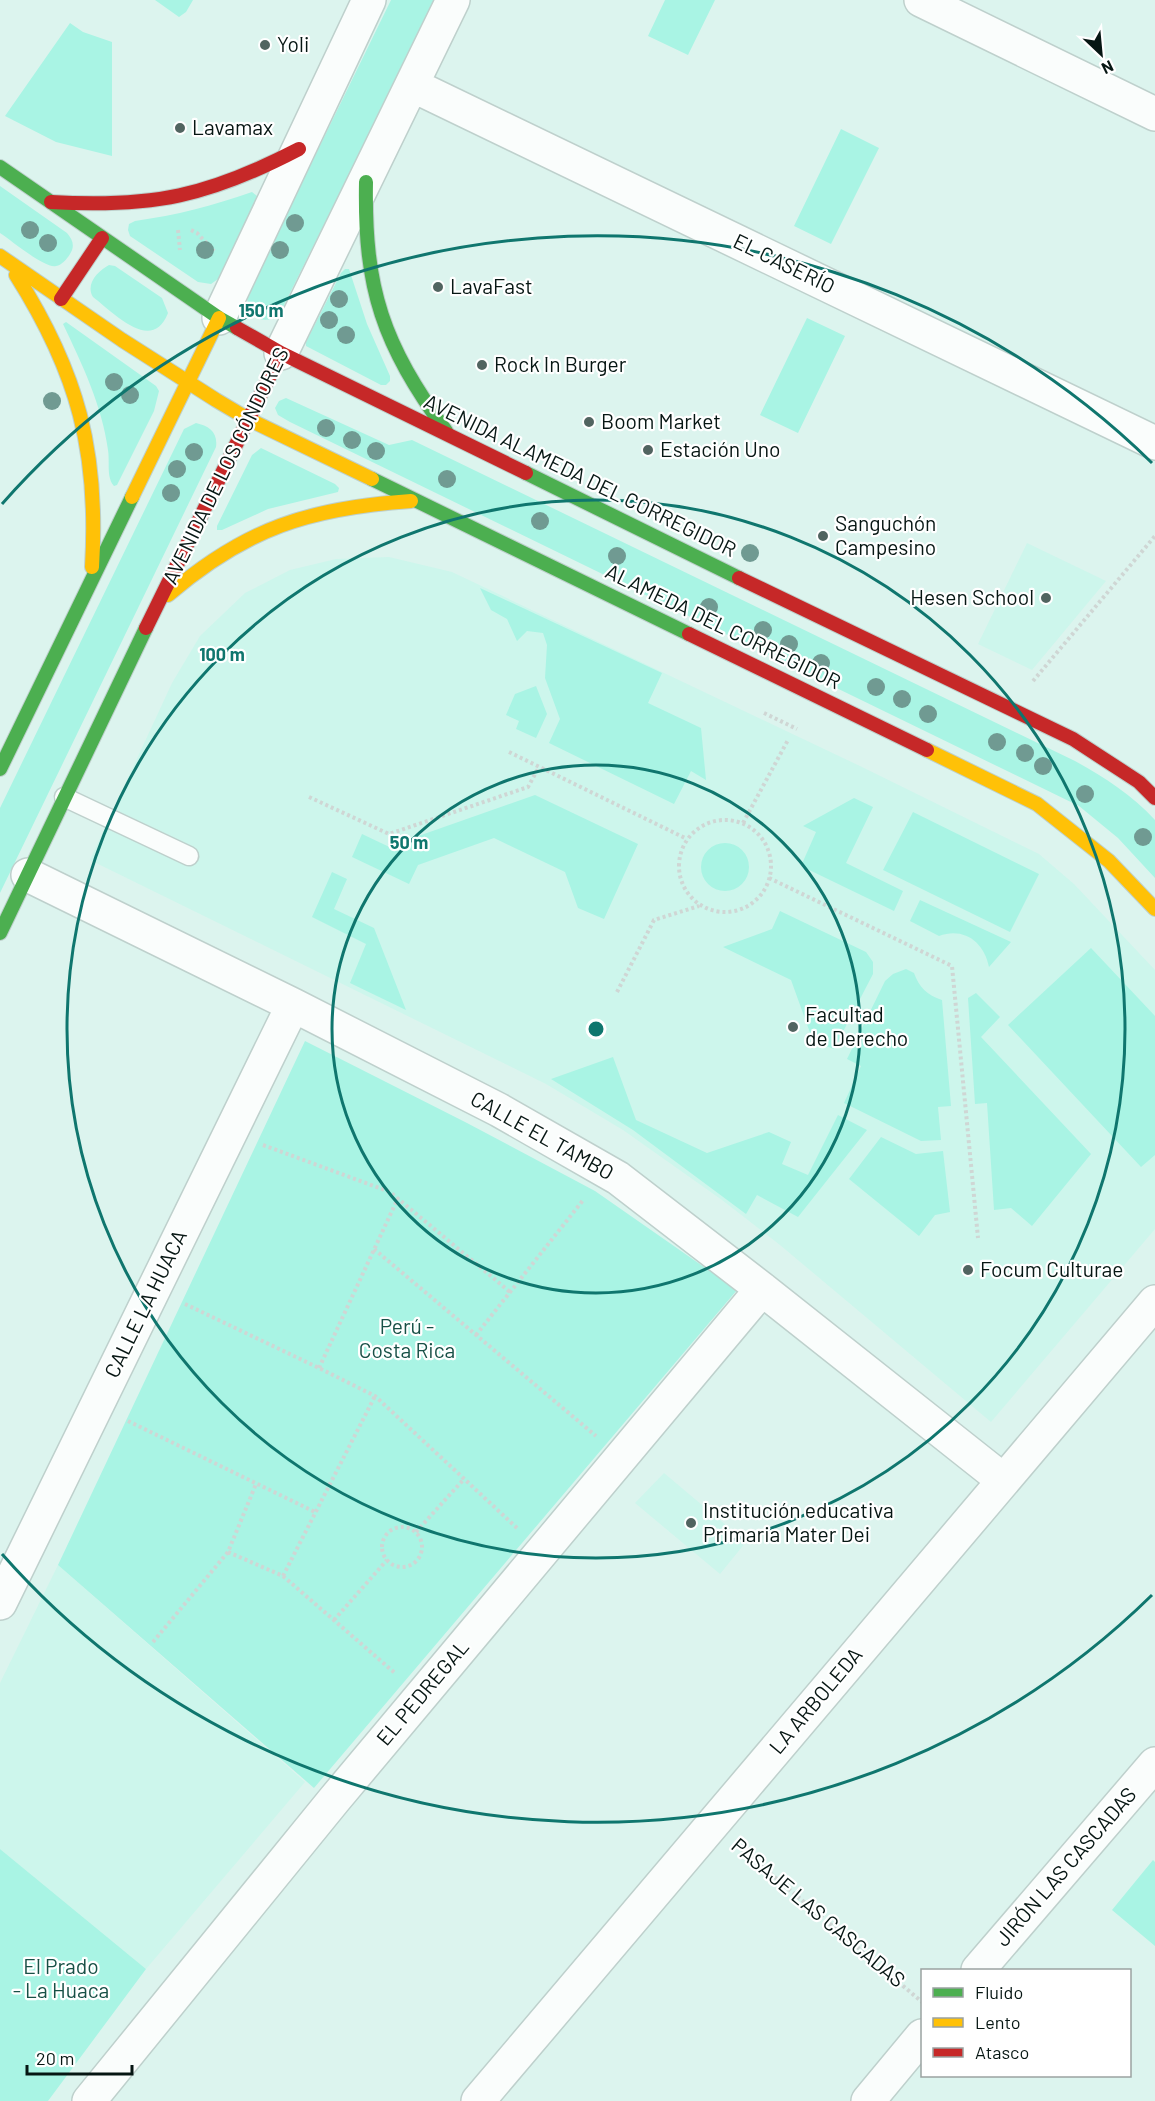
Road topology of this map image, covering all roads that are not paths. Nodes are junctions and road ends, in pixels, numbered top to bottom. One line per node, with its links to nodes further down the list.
1 (369, 0): 6 (street)
2 (453, 0): 4 (street, AVENIDA DE LOS CÓNDORES)
3 (921, 0): 5 (street)
4 (412, 85): 8 (street, AVENIDA DE LOS CÓNDORES); 18 (street, EL CASERÍO)
5 (1155, 114)
6 (299, 149): 9 (main road); 13 (street)
7 (0, 167): 9 (main road, AVENIDA ALAMEDA DEL CORREGIDOR)
8 (366, 182): 14 (street, AVENIDA DE LOS CÓNDORES); 17 (main road)
9 (50, 202): 10 (main road, AVENIDA ALAMEDA DEL CORREGIDOR)
10 (102, 238): 12 (main road); 13 (main road, AVENIDA ALAMEDA DEL CORREGIDOR)
11 (3, 259): 12 (main road); 20 (main road)
12 (62, 299): 15 (main road)
13 (219, 318): 14 (main road, AVENIDA ALAMEDA DEL CORREGIDOR); 15 (main road)
14 (281, 353): 16 (main road, AVENIDA DE LOS CÓNDORES); 17 (main road, AVENIDA ALAMEDA DEL CORREGIDOR)
15 (187, 383): 16 (main road); 20 (main road)
16 (248, 419): 19 (main road, ALAMEDA DEL CORREGIDOR); 21 (main road, AVENIDA DE LOS CÓNDORES)
17 (449, 435): 24 (main road, AVENIDA ALAMEDA DEL CORREGIDOR)
18 (1155, 443)
19 (412, 501): 21 (main road); 27 (main road, ALAMEDA DEL CORREGIDOR)
20 (90, 584): 22 (main road)
21 (156, 606): 23 (main road, AVENIDA DE LOS CÓNDORES)
22 (0, 768)
23 (64, 797): 25 (lane); 26 (main road, AVENIDA DE LOS CÓNDORES)
24 (1155, 798)
25 (189, 856)
26 (28, 875): 28 (main road, AVENIDA DE LOS CÓNDORES); 29 (street, CALLE EL TAMBO)
27 (1155, 909)
28 (0, 933)
29 (293, 1005): 30 (street, CALLE EL TAMBO); 33 (street, CALLE LA HUACA)
30 (762, 1289): 32 (street, CALLE EL TAMBO); 37 (street, EL PEDREGAL)
31 (1155, 1302): 32 (street, LA ARBOLEDA)
32 (1003, 1480): 38 (street, LA ARBOLEDA)
33 (0, 1603)
34 (1155, 1764): 35 (street, JIRÓN LAS CASCADAS)
35 (980, 1969)
36 (921, 2037): 39 (street)
37 (89, 2101)
38 (478, 2101)
39 (868, 2101)

